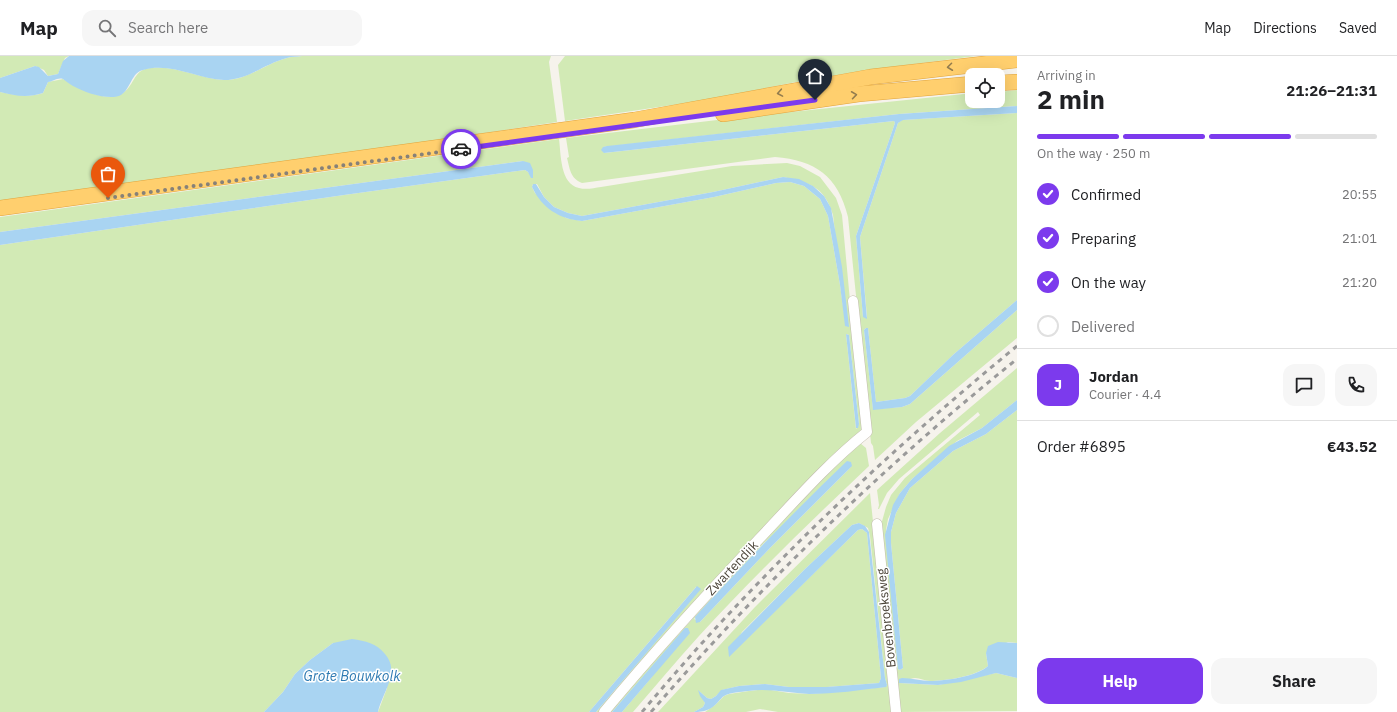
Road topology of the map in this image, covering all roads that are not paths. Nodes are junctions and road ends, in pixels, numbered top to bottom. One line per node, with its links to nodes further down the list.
1 (1017, 60): 5 (highway, one-way to 5)
2 (1017, 82): 3 (highway)
3 (1005, 83)
4 (965, 85): 6 (highway, one-way to 4)
5 (0, 208)
6 (0, 213)
7 (853, 301): 9 (street, Zwartendijk)
8 (877, 524): 10 (street, Bovenbroeksweg)
9 (604, 712)
10 (896, 712)

